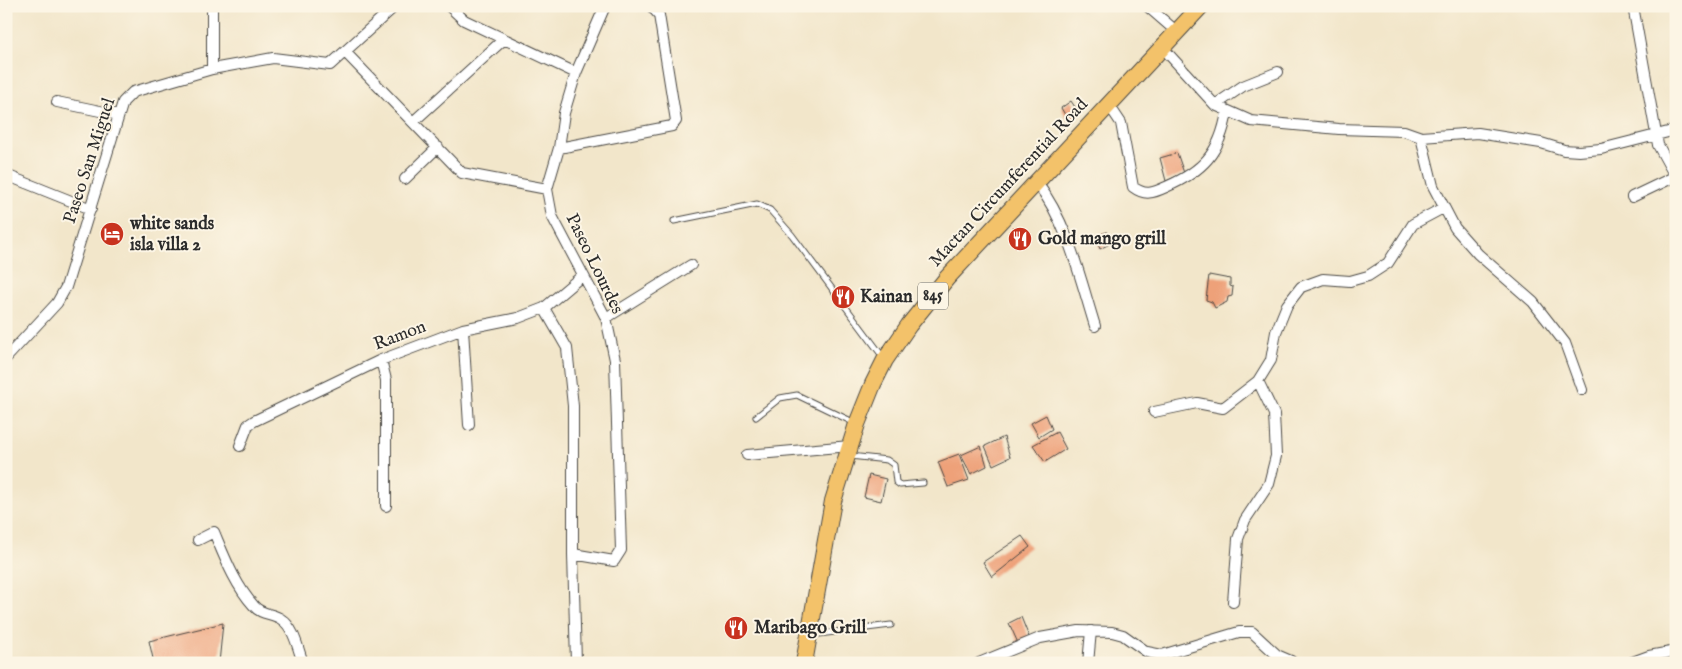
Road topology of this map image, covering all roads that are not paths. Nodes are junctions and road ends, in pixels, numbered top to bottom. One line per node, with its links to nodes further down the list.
1 (212, 6): 13 (street)
2 (395, 6): 12 (street, Paseo San Miguel)
3 (449, 6): 10 (street)
4 (605, 6): 15 (street, Paseo Lourdes)
5 (651, 6): 26 (street)
6 (1147, 6): 9 (street)
7 (1201, 6): 9 (main road, Mactan Circumferential Road / 845)
8 (1633, 6): 23 (street)
9 (1177, 32): 11 (main road, Mactan Circumferential Road / 845)
10 (503, 40): 15 (street); 21 (street)
11 (1163, 48): 17 (main road, Mactan Circumferential Road / 845); 18 (street)
12 (346, 53): 13 (street, Paseo San Miguel); 21 (street)
13 (212, 69): 20 (street, Paseo San Miguel)
14 (1278, 72): 18 (street)
15 (576, 73): 26 (street, Paseo Lourdes)
16 (57, 102): 20 (street)
17 (1110, 105): 19 (street); 30 (main road, Mactan Circumferential Road / 845)
18 (1215, 106): 19 (street)
19 (1227, 112): 24 (street)
20 (119, 114): 33 (street, Paseo San Miguel)
21 (413, 122): 25 (street)
22 (1676, 130): 23 (street)
23 (1656, 134): 24 (street); 28 (street)
24 (1421, 137): 34 (street)
25 (438, 147): 29 (street); 31 (street)
26 (559, 148): 31 (street, Paseo Lourdes)
27 (6, 176): 33 (street)
28 (1675, 176): 32 (street)
29 (405, 179)
30 (1036, 183): 40 (street); 44 (main road, Mactan Circumferential Road / 845)
31 (547, 189): 37 (street, Paseo Lourdes)
32 (1632, 197)
33 (91, 208): 42 (street, Paseo San Miguel)
34 (1443, 208): 45 (street); 46 (street)
35 (674, 222): 44 (lane)
36 (691, 265): 39 (street)
37 (583, 275): 38 (street, Ramon); 39 (street, Paseo Lourdes)
38 (544, 308): 41 (street, Ramon); 57 (street)
39 (606, 318): 57 (street, Paseo Lourdes)
40 (1095, 326)
41 (464, 329): 43 (street, Ramon); 50 (street)
42 (6, 358)
43 (381, 360): 51 (street, Ramon); 55 (street)
44 (885, 360): 49 (main road, Mactan Circumferential Road / 845)
45 (1258, 381): 47 (street); 58 (street)
46 (1582, 390)
47 (1154, 412)
48 (756, 417): 49 (lane)
49 (857, 424): 52 (main road, Mactan Circumferential Road / 845)
50 (469, 425)
51 (240, 446)
52 (849, 451): 53 (street); 54 (lane); 61 (main road, Mactan Circumferential Road / 845)
53 (747, 455)
54 (924, 483)
55 (386, 506)
56 (198, 540): 64 (street)
57 (573, 554): 65 (street)
58 (1233, 602)
59 (891, 625): 61 (lane)
60 (1091, 631): 63 (street); 67 (street); 68 (street)
61 (808, 635): 66 (main road, Mactan Circumferential Road / 845)
62 (1676, 651): 69 (street)
63 (1291, 662)
64 (303, 663)
65 (576, 663)
66 (804, 663)
67 (980, 663)
68 (1088, 663)
69 (1630, 663)

